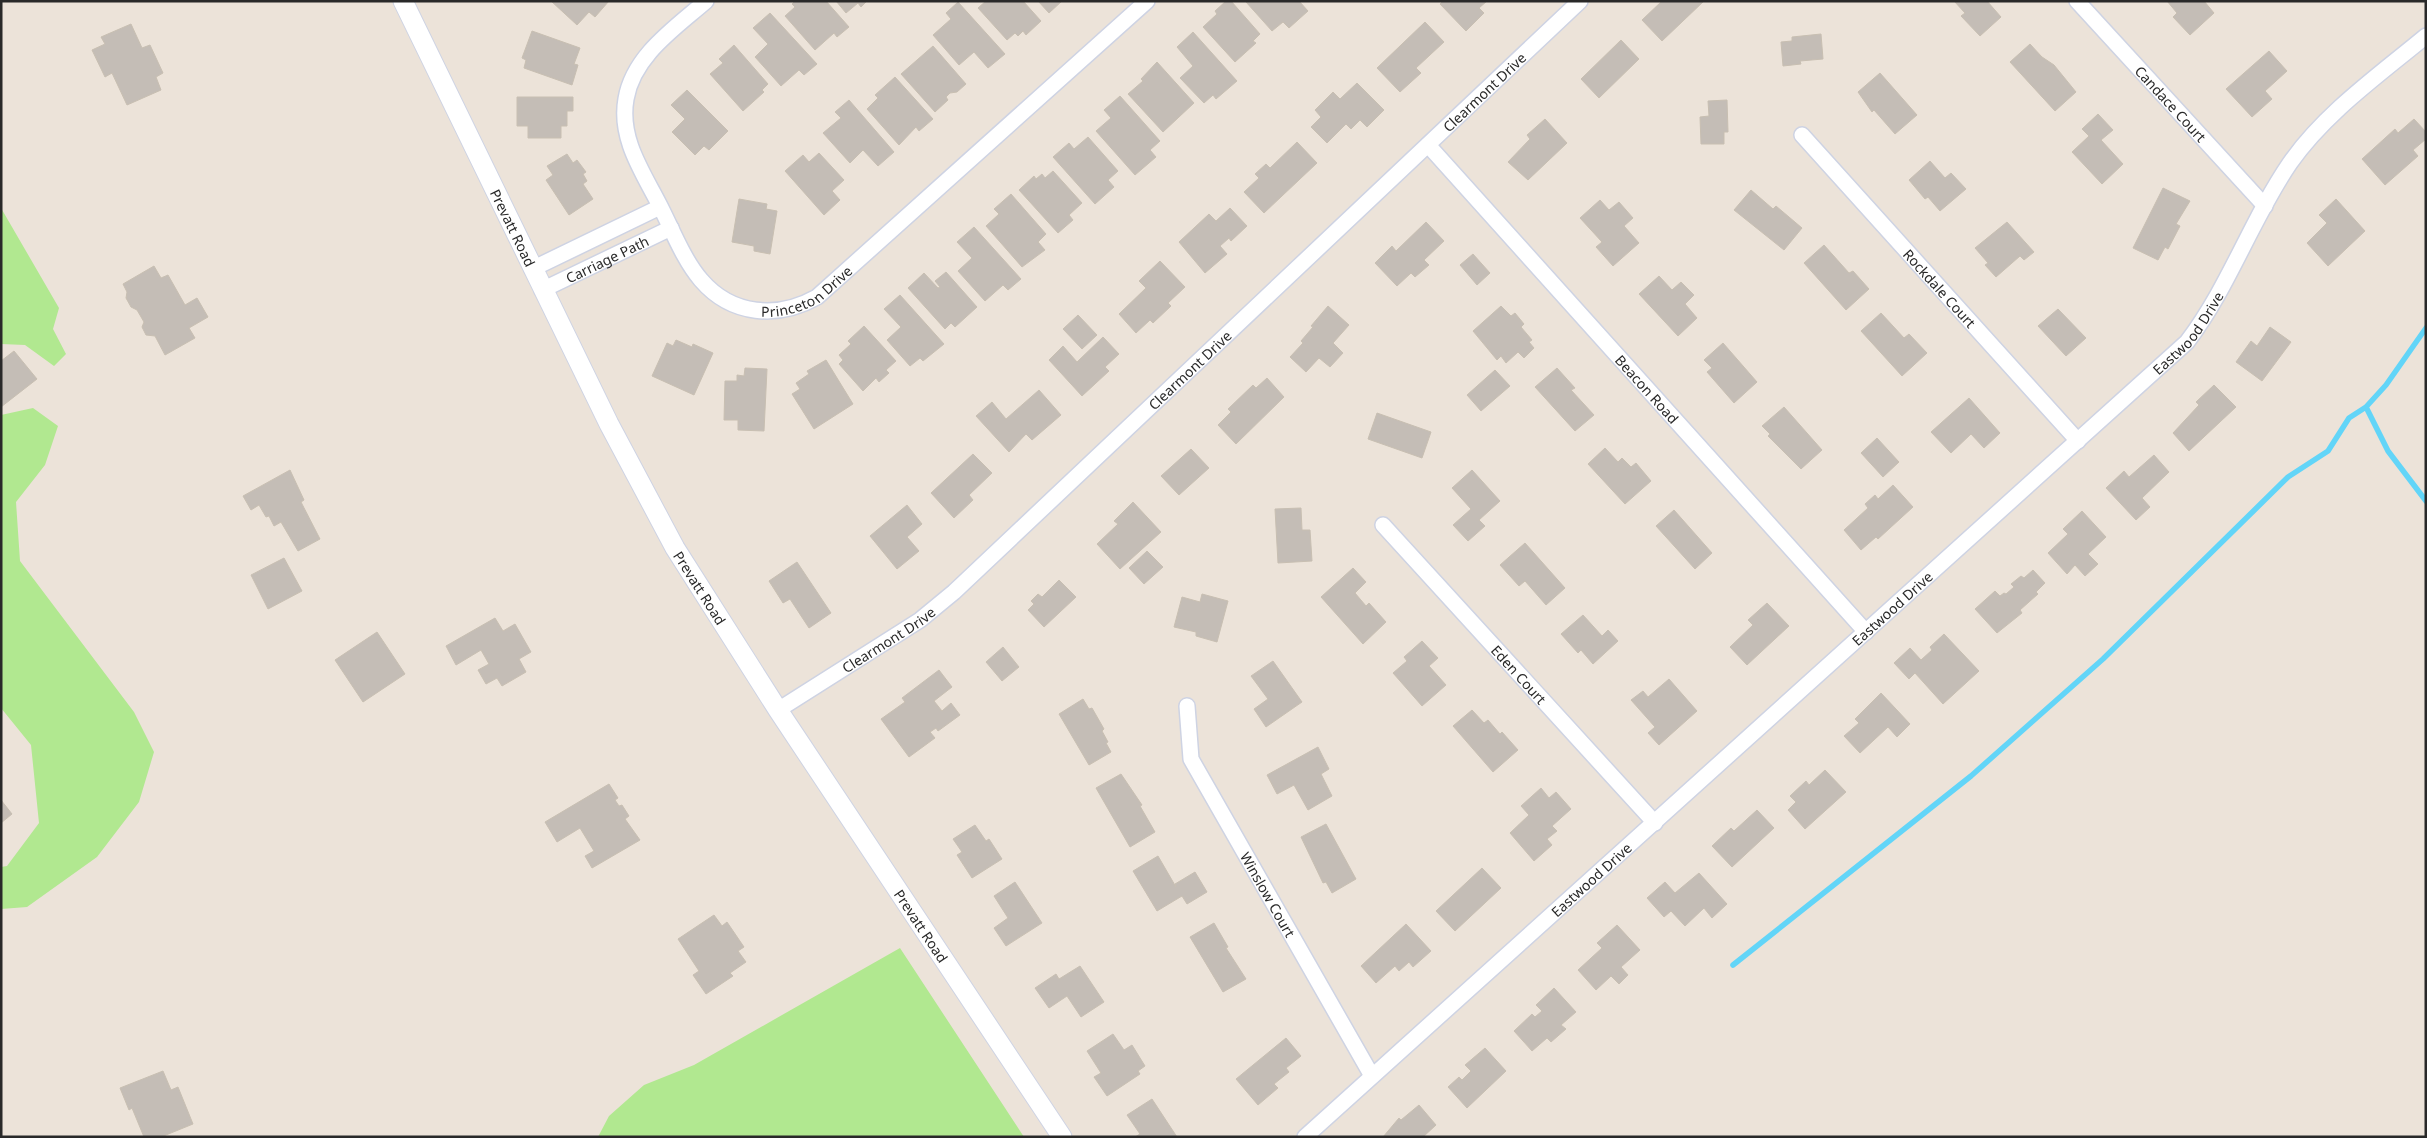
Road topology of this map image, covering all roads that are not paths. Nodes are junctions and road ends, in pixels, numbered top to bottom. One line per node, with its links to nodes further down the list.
1 (403, 1): 12 (street, Prevatt Road)
2 (706, 1): 10 (street, Princeton Drive)
3 (1147, 1): 11 (street, Princeton Drive)
4 (1580, 1): 8 (street, Clearmont Drive)
5 (2077, 1): 9 (street, Candace Court)
6 (2426, 36): 9 (street, Eastwood Drive)
7 (1802, 135): 14 (street, Rockdale Court)
8 (1428, 145): 16 (street, Beacon Road); 18 (street, Clearmont Drive)
9 (2265, 206): 14 (street, Eastwood Drive)
10 (660, 207): 11 (street, Princeton Drive); 12 (street, Carriage Path)
11 (672, 228): 13 (street, Carriage Path)
12 (532, 269): 13 (street, Prevatt Road)
13 (542, 290): 18 (street, Prevatt Road)
14 (2078, 441): 16 (street, Eastwood Drive)
15 (1383, 525): 19 (street, Eden Court)
16 (1866, 632): 19 (street, Eastwood Drive)
17 (1187, 706): 20 (street, Winslow Court)
18 (778, 710): 21 (street, Prevatt Road)
19 (1655, 823): 20 (street, Eastwood Drive)
20 (1372, 1076): 22 (street, Eastwood Drive)
21 (1062, 1137)
22 (1304, 1137)

